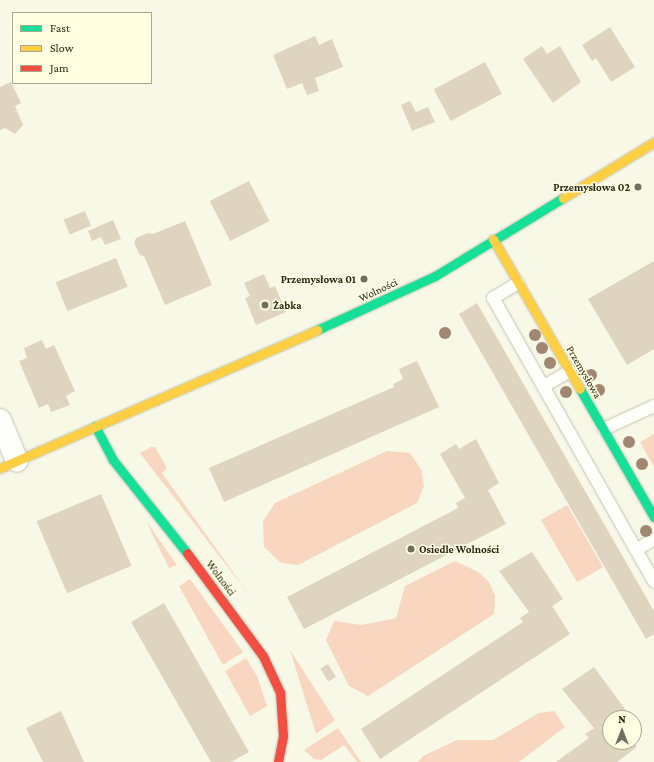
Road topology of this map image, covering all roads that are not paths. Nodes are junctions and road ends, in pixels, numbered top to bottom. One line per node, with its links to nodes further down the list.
1 (654, 142): 2 (street, Wolności)
2 (493, 239): 3 (street, Przemysłowa); 8 (street, Wolności)
3 (518, 283): 4 (street, Przemysłowa); 5 (lane)
4 (570, 371): 5 (lane); 9 (street, Przemysłowa)
5 (544, 386): 13 (lane)
6 (654, 406): 9 (lane)
7 (0, 420): 10 (street)
8 (95, 426): 10 (street, Wolności); 15 (street, Wolności)
9 (604, 429): 11 (street, Przemysłowa)
10 (8, 464)
11 (654, 517)
12 (654, 539): 13 (lane)
13 (636, 550): 14 (lane)
14 (654, 581)
15 (278, 762)

